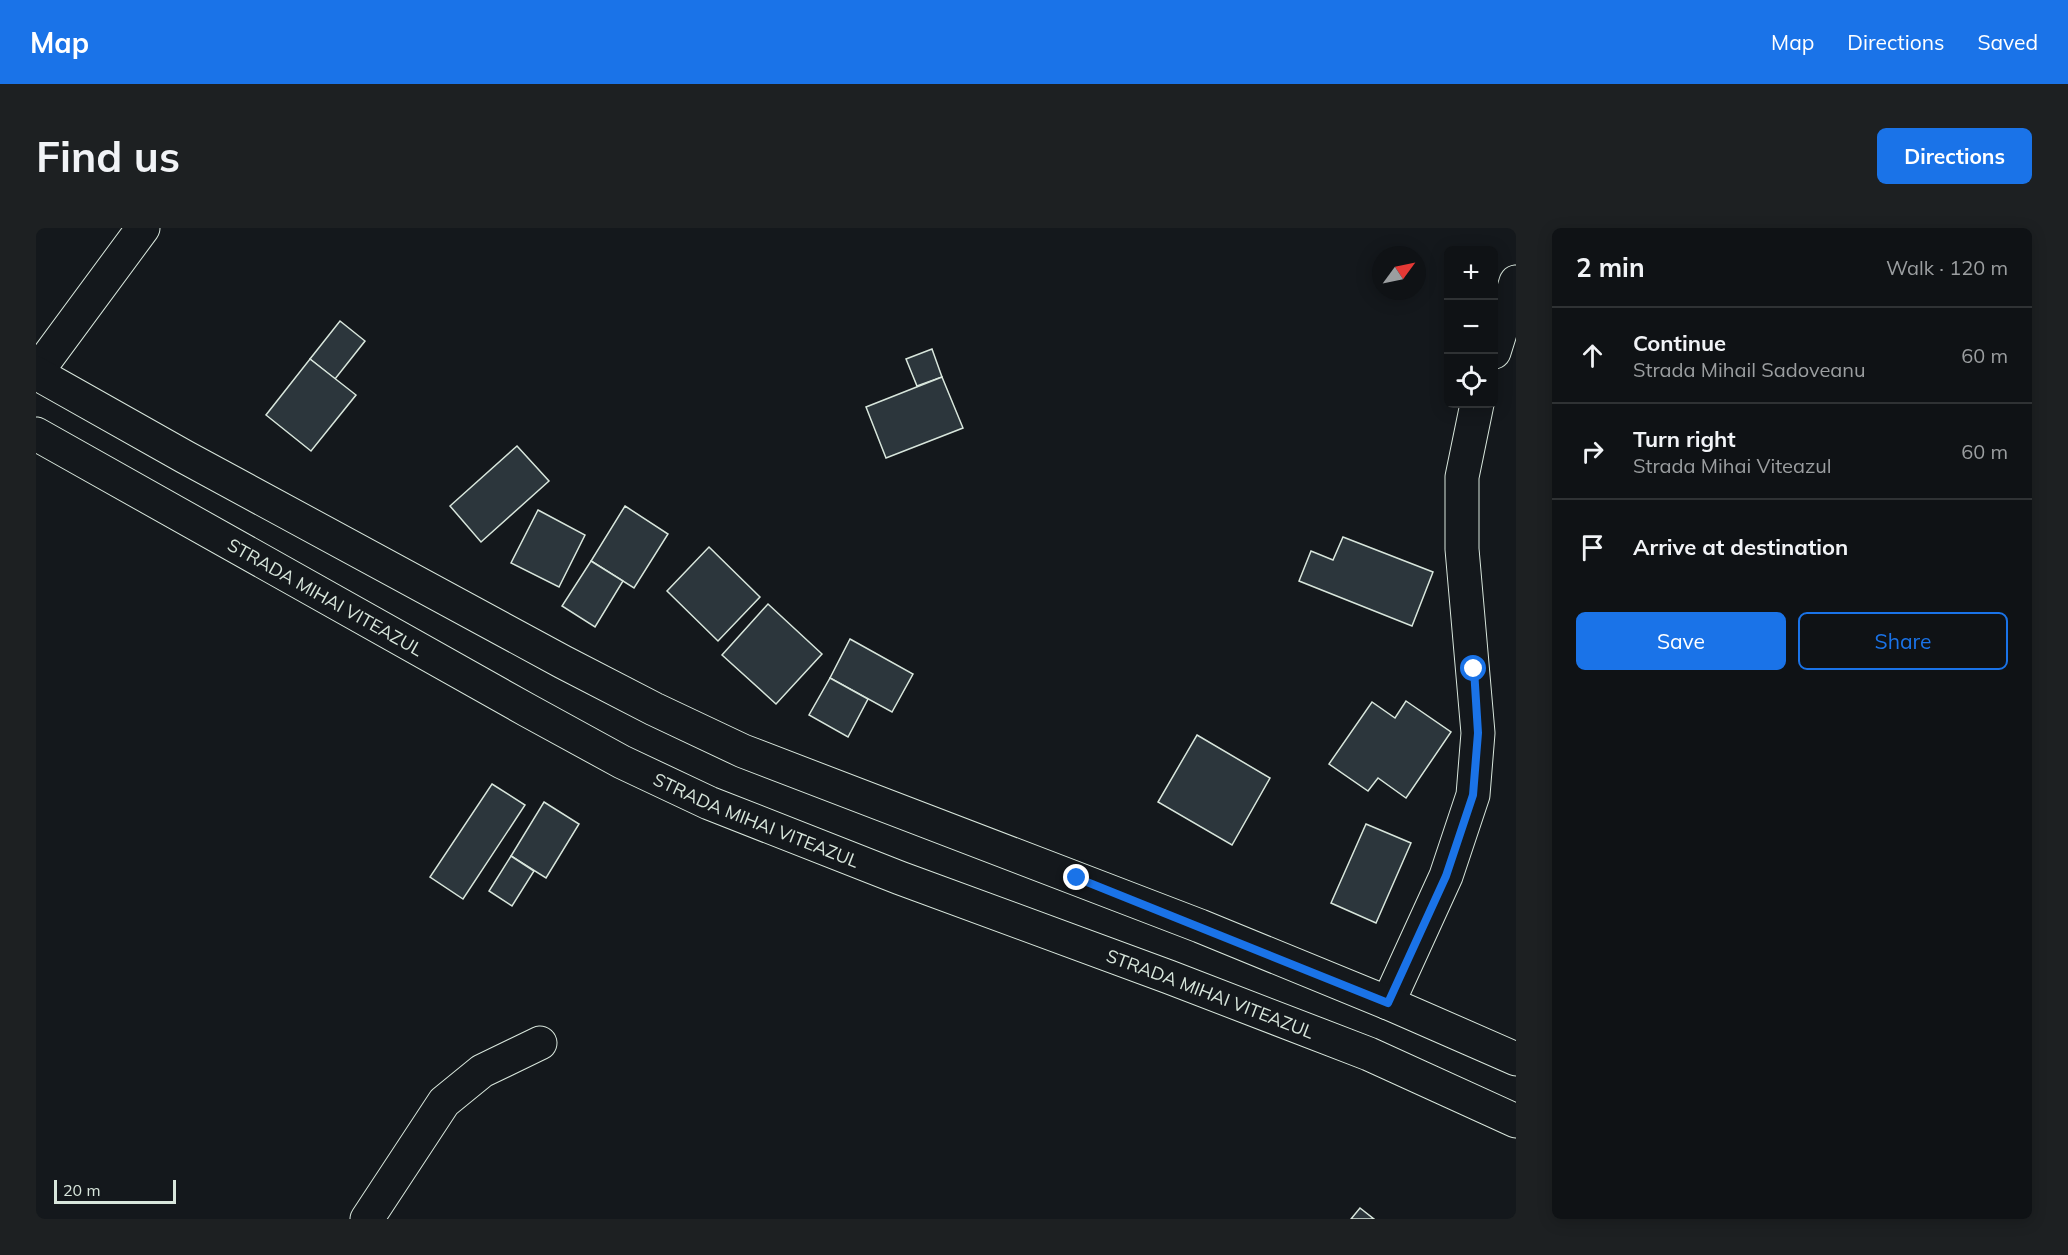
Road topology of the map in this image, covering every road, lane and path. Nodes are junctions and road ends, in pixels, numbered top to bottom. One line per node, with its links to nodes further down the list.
1 (143, 228): 4 (main road)
2 (1516, 282): 3 (main road)
3 (1498, 339)
4 (36, 373): 7 (main road)
5 (1476, 408): 7 (main road)
6 (36, 434): 10 (main road, STRADA MIHAI VITEAZUL)
7 (1388, 1003): 9 (main road)
8 (540, 1043): 11 (main road)
9 (1516, 1059)
10 (1516, 1121)
11 (367, 1219)

